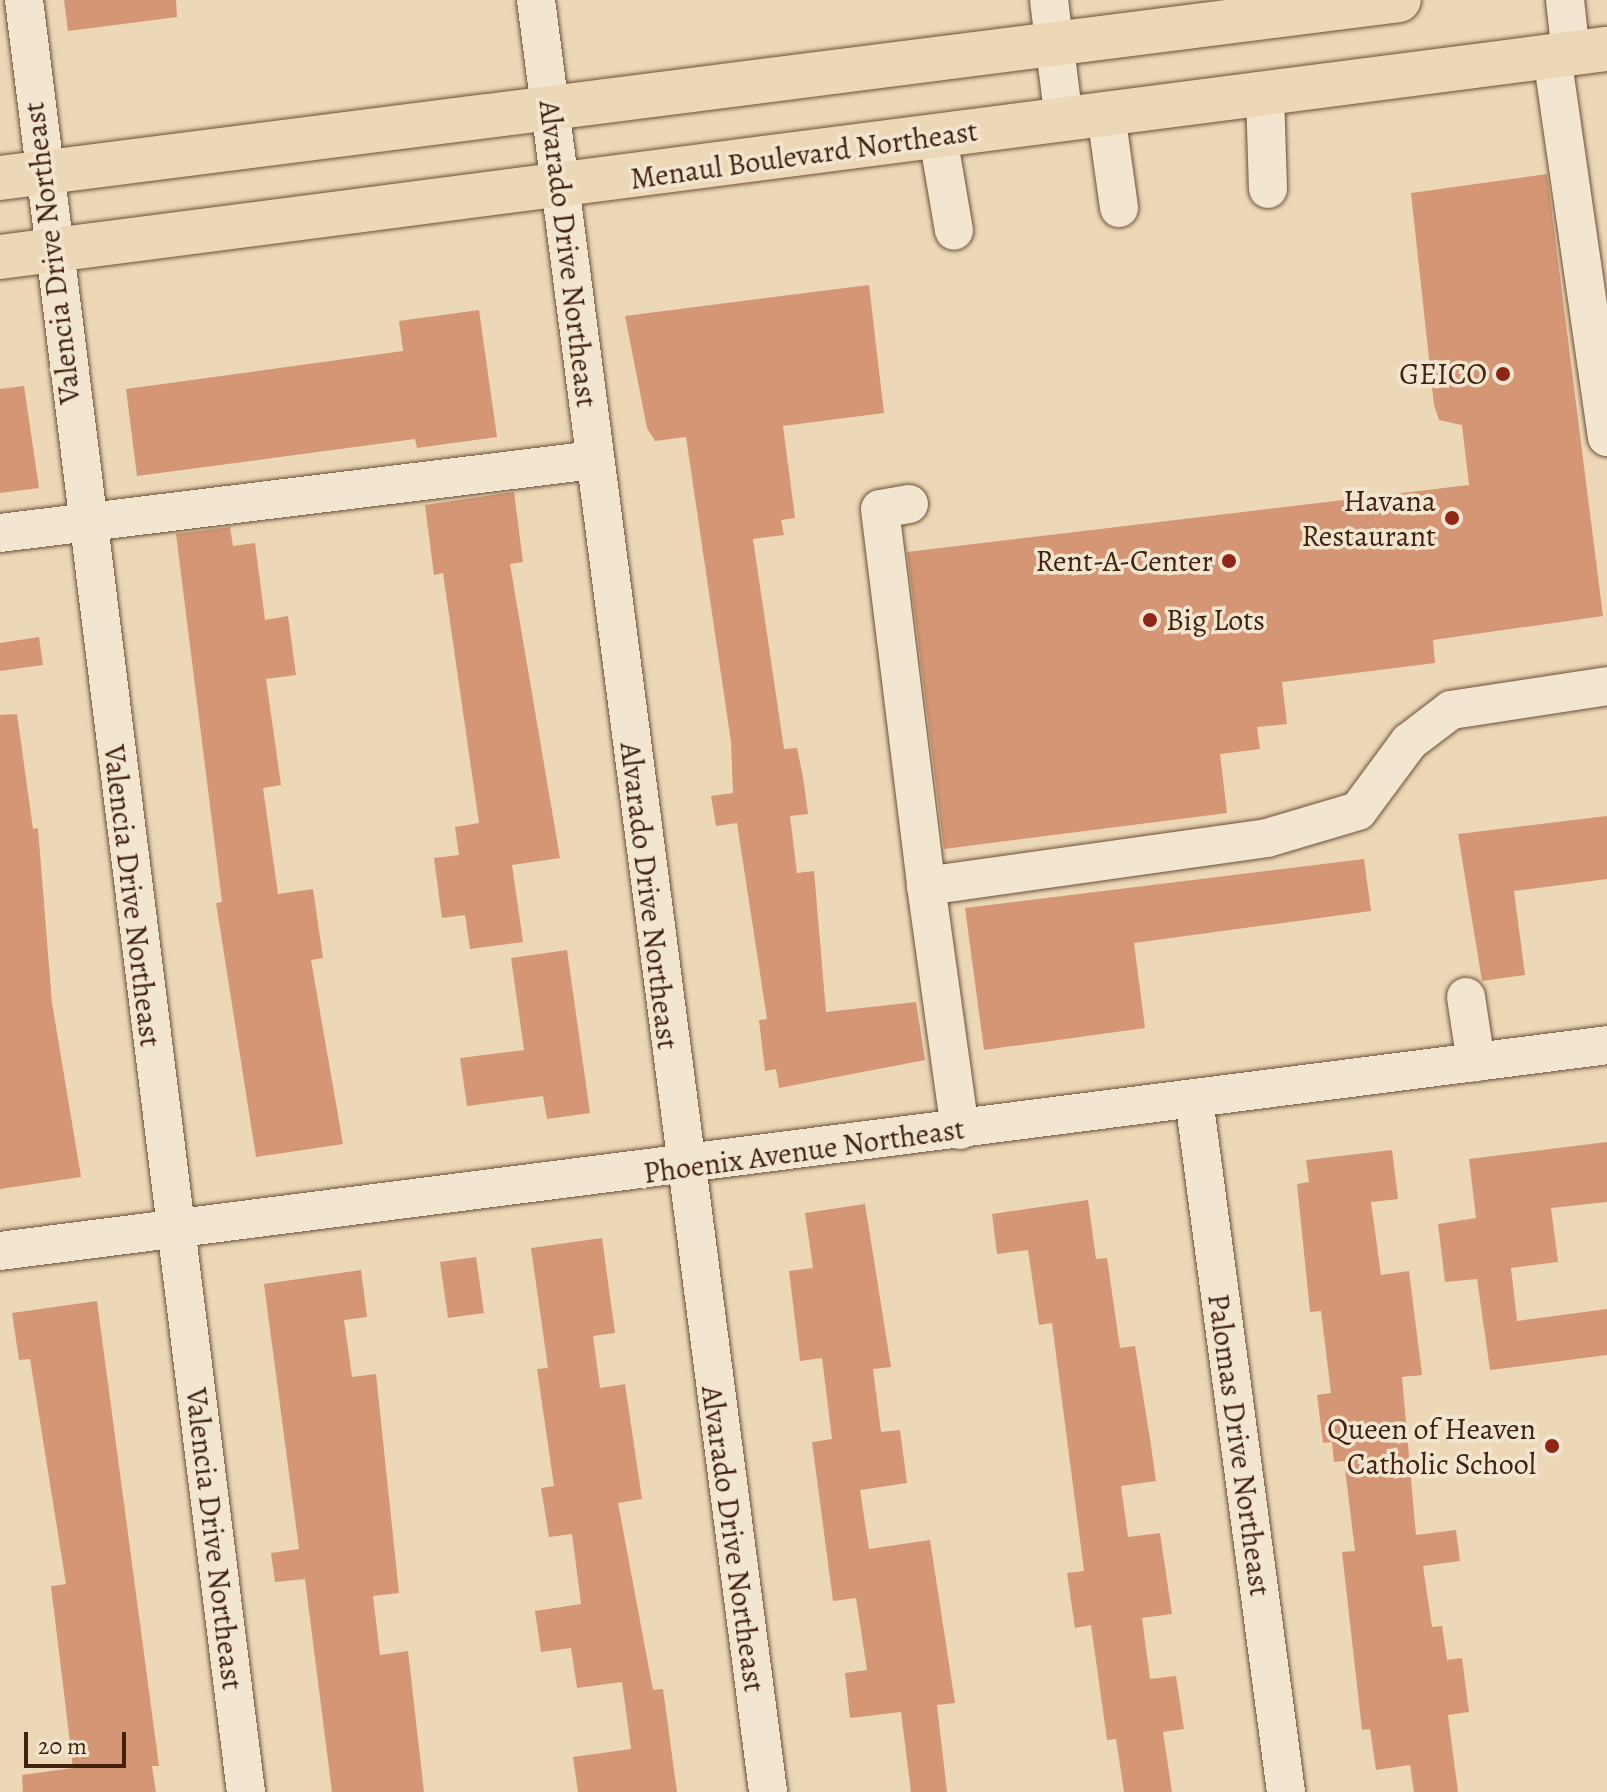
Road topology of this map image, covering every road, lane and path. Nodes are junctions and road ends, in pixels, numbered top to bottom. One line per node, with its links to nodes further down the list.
1 (24, 0): 12 (street, Valencia Drive Northeast)
2 (536, 0): 8 (street, Alvarado Drive Northeast)
3 (1399, 0): 5 (main road)
4 (1565, 0): 6 (street)
5 (1052, 21): 8 (main road); 10 (street)
6 (1576, 53): 7 (main road, Menaul Boulevard Northeast); 20 (street)
7 (1265, 94): 9 (main road, Menaul Boulevard Northeast); 15 (street)
8 (550, 111): 12 (main road); 14 (street, Alvarado Drive Northeast)
9 (1106, 114): 10 (main road, Menaul Boulevard Northeast); 16 (street)
10 (1064, 120): 11 (main road, Menaul Boulevard Northeast)
11 (938, 137): 14 (main road, Menaul Boulevard Northeast); 17 (street)
12 (43, 173): 13 (main road); 18 (street, Valencia Drive Northeast)
13 (0, 178)
14 (559, 189): 18 (main road, Menaul Boulevard Northeast); 21 (street, Alvarado Drive Northeast)
15 (1268, 189)
16 (1119, 208)
17 (954, 231)
18 (51, 251): 19 (main road, Menaul Boulevard Northeast); 23 (street, Valencia Drive Northeast)
19 (0, 257)
20 (1607, 437)
21 (594, 460): 23 (street); 32 (street, Alvarado Drive Northeast)
22 (909, 504): 26 (street)
23 (84, 522): 24 (street); 33 (street, Valencia Drive Northeast)
24 (0, 533)
25 (1607, 686): 26 (street)
26 (926, 886): 31 (street)
27 (1466, 997): 29 (street)
28 (1607, 1045): 29 (street, Phoenix Avenue Northeast)
29 (1476, 1062): 30 (street, Phoenix Avenue Northeast)
30 (1194, 1099): 31 (street, Phoenix Avenue Northeast); 37 (street, Palomas Drive Northeast)
31 (960, 1130): 32 (street, Phoenix Avenue Northeast)
32 (682, 1168): 33 (street, Phoenix Avenue Northeast); 36 (street, Alvarado Drive Northeast)
33 (175, 1229): 34 (street, Phoenix Avenue Northeast); 35 (street, Valencia Drive Northeast)
34 (0, 1251)
35 (246, 1792)
36 (768, 1792)
37 (1286, 1792)

